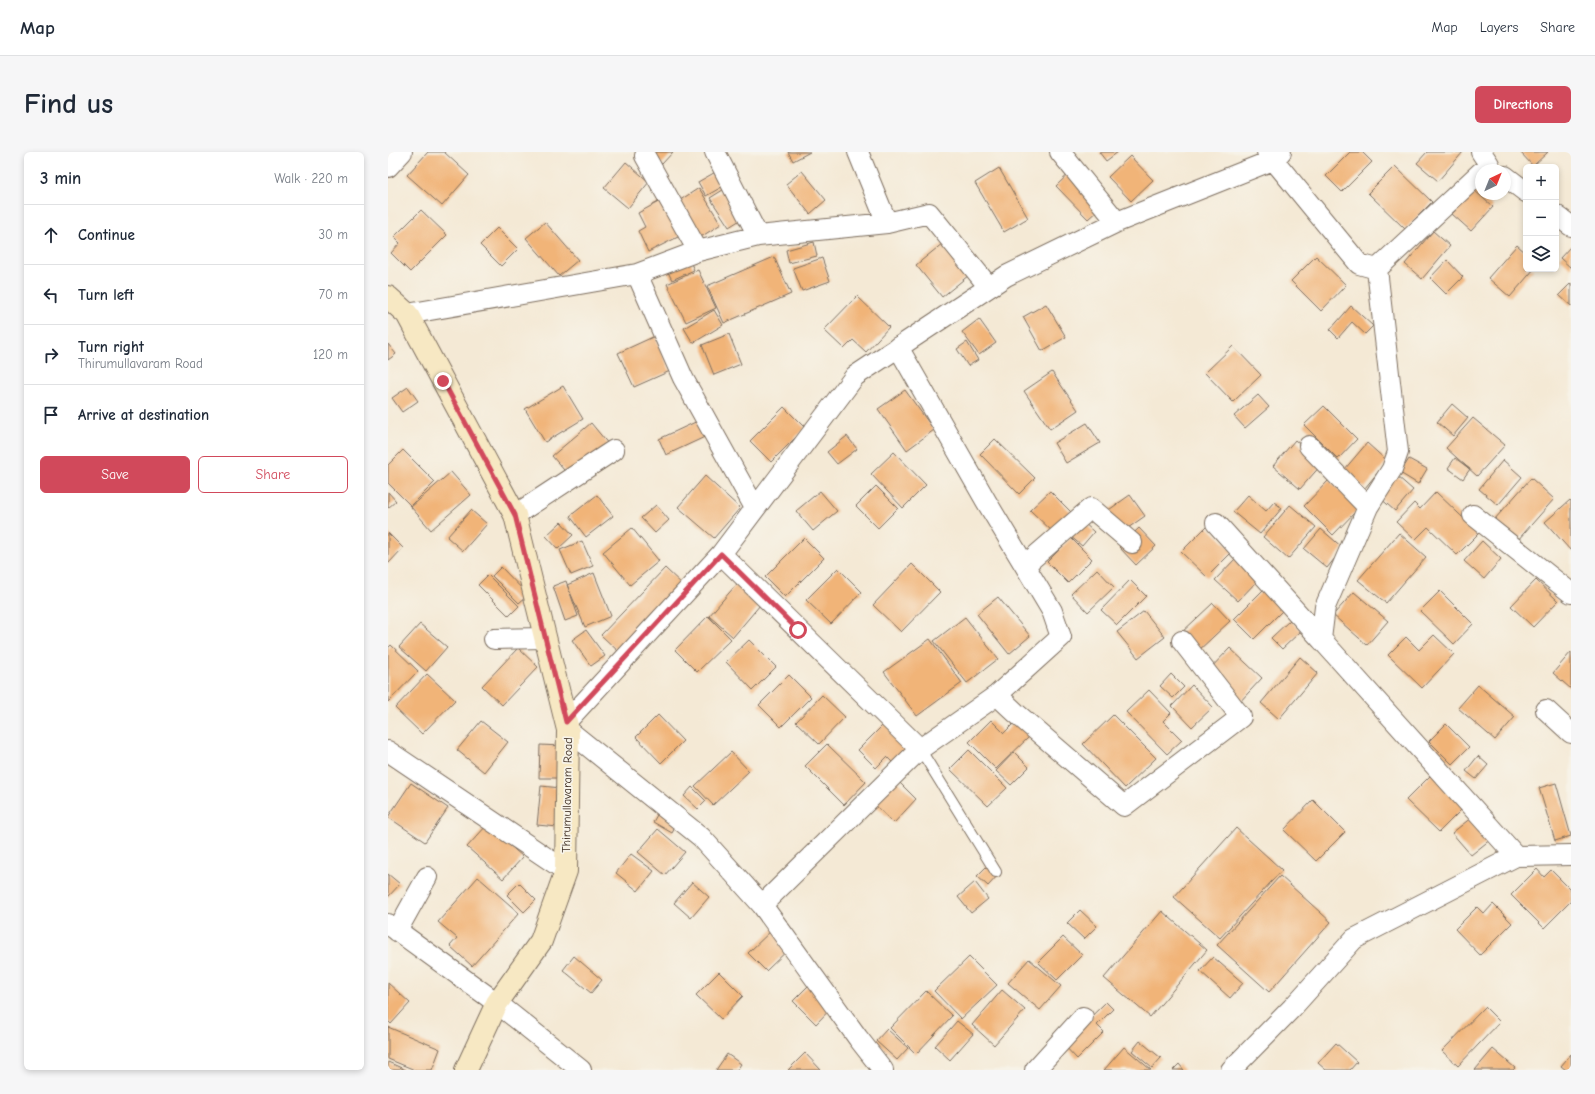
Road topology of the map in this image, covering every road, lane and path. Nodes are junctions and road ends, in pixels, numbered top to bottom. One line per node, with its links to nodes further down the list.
1 (402, 152): 7 (street)
2 (715, 152): 15 (street)
3 (858, 152): 13 (street)
4 (1060, 152): 12 (street)
5 (1273, 155): 12 (street); 17 (street)
6 (645, 156): 16 (street)
7 (388, 167)
8 (1475, 180): 17 (street)
9 (1511, 182): 10 (street)
10 (1523, 190)
11 (1559, 217): 14 (street)
12 (1117, 222): 19 (street)
13 (887, 223): 15 (street); 19 (street)
14 (1571, 226)
15 (758, 236): 16 (street)
16 (698, 251): 18 (street)
17 (1377, 270): 25 (street)
18 (637, 274): 21 (street); 26 (street)
19 (989, 287): 22 (street)
20 (388, 297): 21 (street, Thirumullavaram Road)
21 (407, 314): 27 (street, Thirumullavaram Road)
22 (898, 348): 26 (street); 32 (street)
23 (1309, 446): 25 (street)
24 (614, 450): 27 (street)
25 (1368, 507): 36 (street)
26 (756, 508): 31 (street)
27 (515, 515): 34 (street, Thirumullavaram Road)
28 (1473, 515): 33 (street)
29 (1216, 523): 36 (street)
30 (1132, 543): 32 (street)
31 (721, 554): 40 (street); 42 (street)
32 (1025, 565): 38 (street)
33 (1571, 593)
34 (545, 638): 35 (street); 40 (street, Thirumullavaram Road)
35 (494, 639)
36 (1321, 639): 45 (street)
37 (1182, 642): 38 (street)
38 (997, 696): 42 (street)
39 (1546, 710): 41 (street)
40 (567, 726): 46 (street, Thirumullavaram Road); 49 (street)
41 (1571, 733)
42 (920, 749): 47 (lane); 49 (street)
43 (388, 751): 46 (street)
44 (1571, 855): 45 (street)
45 (1516, 856): 57 (street)
46 (566, 871): 51 (street, Thirumullavaram Road)
47 (996, 872)
48 (427, 877): 50 (street)
49 (762, 905): 55 (street)
50 (392, 928): 51 (street)
51 (497, 1003): 53 (street, Thirumullavaram Road); 54 (street)
52 (1083, 1017): 56 (street)
53 (466, 1070)
54 (581, 1070)
55 (883, 1070)
56 (1035, 1070)
57 (1232, 1070)

